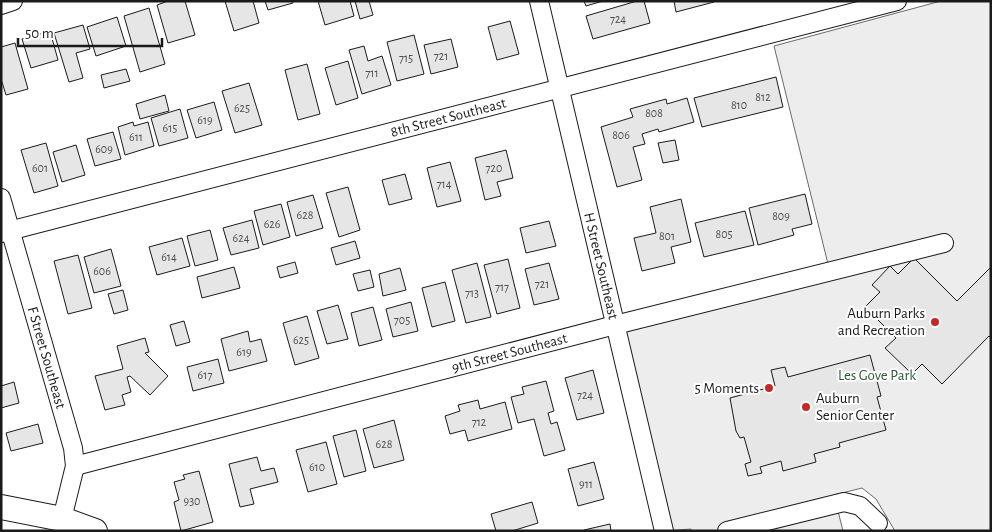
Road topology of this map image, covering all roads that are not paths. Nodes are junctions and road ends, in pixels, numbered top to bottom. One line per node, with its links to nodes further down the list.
1 (13, 1): 4 (street)
2 (539, 1): 5 (street, H Street Southeast)
3 (897, 1): 5 (street, 8th Street Southeast)
4 (1, 5)
5 (560, 88): 7 (street, 8th Street Southeast); 9 (street, H Street Southeast)
6 (1, 198): 7 (street, F Street Southeast)
7 (6, 232): 10 (street, F Street Southeast)
8 (944, 243): 9 (street, 9th Street Southeast)
9 (615, 326): 10 (street, 9th Street Southeast); 15 (street, H Street Southeast)
10 (75, 466): 13 (street, F Street Southeast)
11 (1, 507): 13 (main road)
12 (878, 523): 16 (street)
13 (61, 525): 14 (main road)
14 (95, 531)
15 (664, 531)
16 (727, 531)

